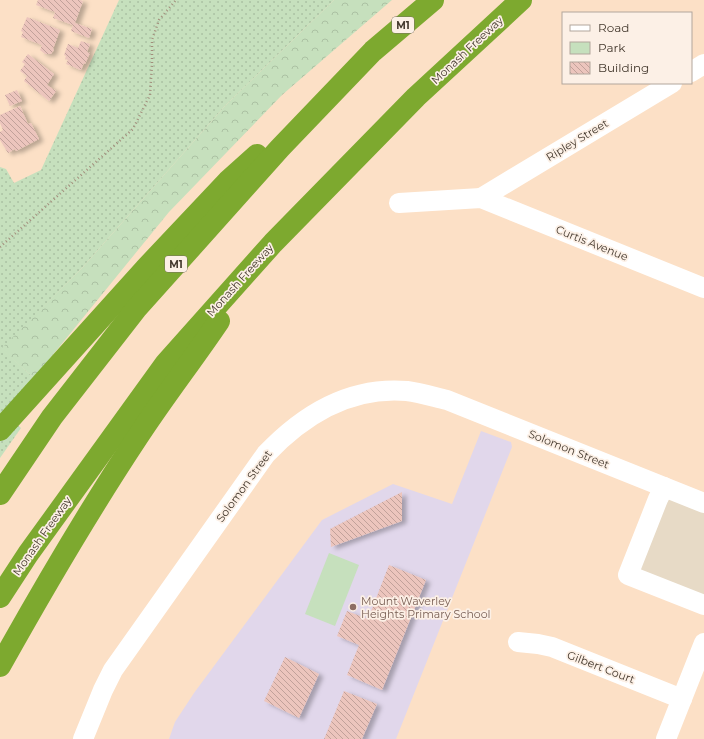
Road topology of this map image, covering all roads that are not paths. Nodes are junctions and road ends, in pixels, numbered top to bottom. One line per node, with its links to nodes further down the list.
1 (433, 0): 3 (highway, M1)
2 (522, 0): 9 (highway, Monash Freeway)
3 (373, 51): 11 (highway); 13 (highway, M1)
4 (704, 64): 5 (street)
5 (692, 71)
6 (670, 84): 7 (street, Ripley Street)
7 (481, 198): 8 (street); 10 (street, Curtis Avenue)
8 (399, 203)
9 (273, 243): 15 (highway, Monash Freeway); 19 (highway)
10 (704, 288)
11 (0, 430)
12 (664, 487): 14 (street, Solomon Street); 16 (street); 21 (street, Solomon Street)
13 (0, 494)
14 (704, 503)
15 (0, 597)
16 (704, 605)
17 (518, 642): 20 (street, Gilbert Court)
18 (704, 643): 20 (street)
19 (0, 666)
20 (682, 699): 22 (street)
21 (83, 739)
22 (666, 739)

